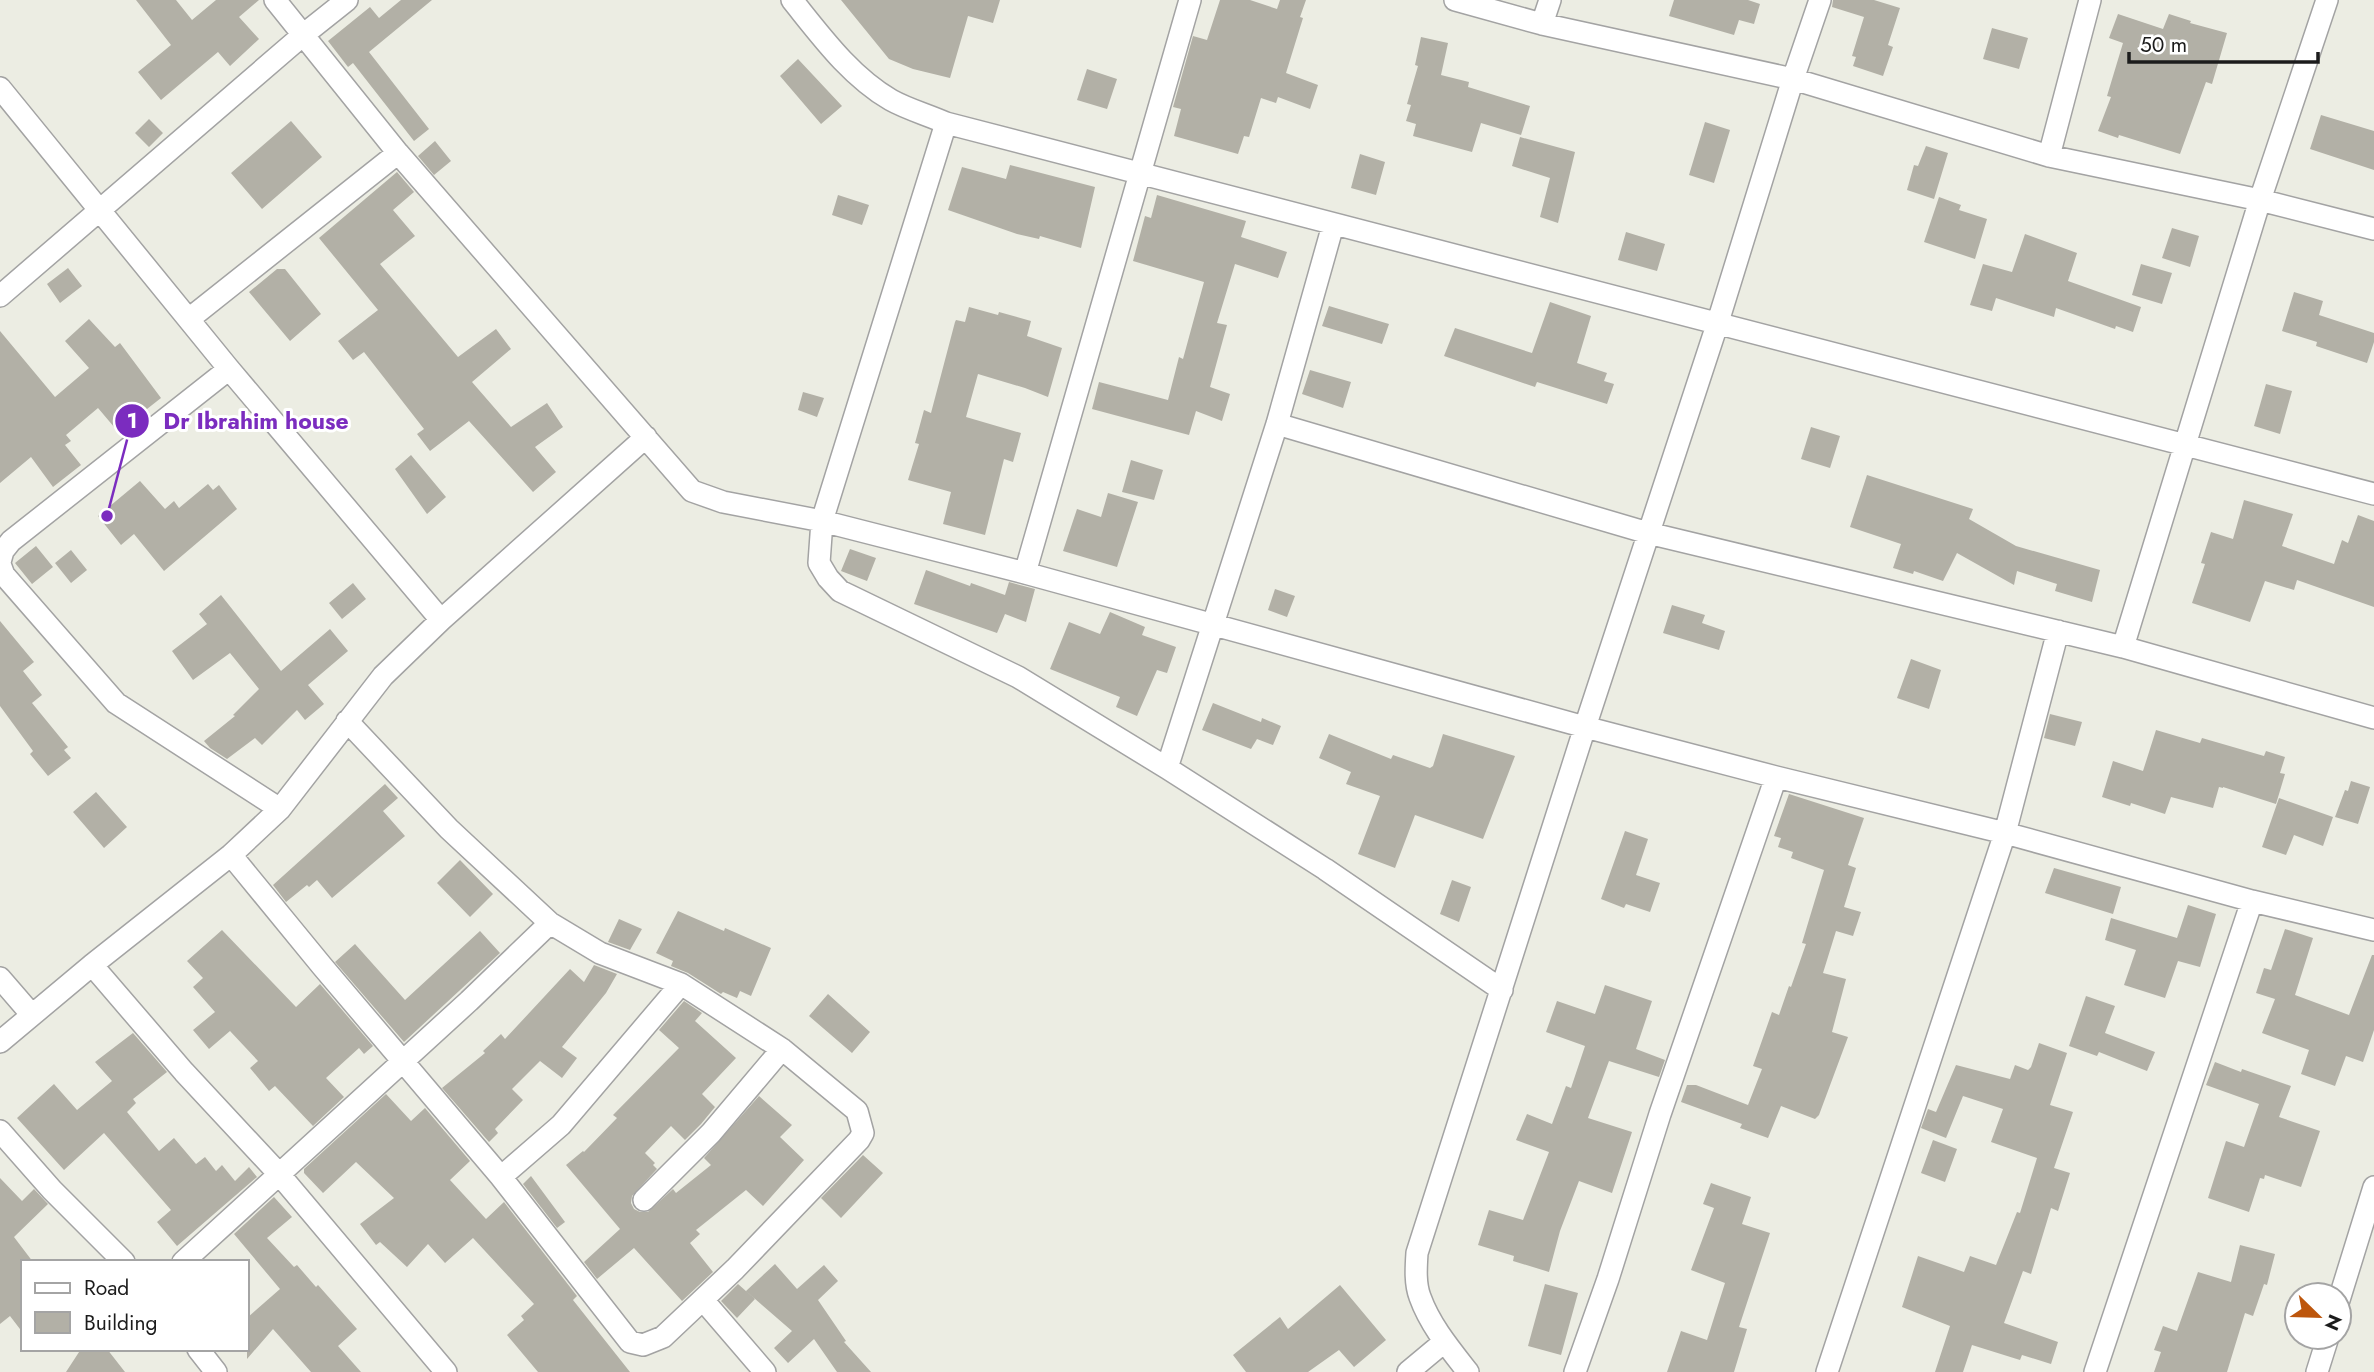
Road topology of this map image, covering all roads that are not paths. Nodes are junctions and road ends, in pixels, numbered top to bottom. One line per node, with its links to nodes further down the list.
1 (275, 0): 11 (street)
2 (347, 0): 11 (street)
3 (792, 0): 14 (street)
4 (1190, 0): 17 (street)
5 (1455, 0): 10 (street)
6 (1550, 0): 10 (street)
7 (1820, 0): 12 (street)
8 (2090, 0): 16 (street)
9 (2327, 0): 18 (street)
10 (1542, 24): 12 (street)
11 (303, 35): 15 (street); 19 (street)
12 (1793, 79): 16 (street); 24 (street)
13 (0, 88): 19 (street)
14 (946, 122): 17 (street); 30 (street)
15 (398, 153): 23 (street); 27 (street)
16 (2049, 156): 18 (street)
17 (1140, 174): 20 (street); 33 (street)
18 (2260, 200): 21 (street); 28 (street)
19 (101, 209): 22 (street); 23 (street)
20 (1333, 225): 24 (street); 26 (street)
21 (2374, 229)
22 (0, 296)
23 (189, 319): 25 (street)
24 (1717, 325): 28 (street); 31 (street)
25 (229, 369): 32 (street); 34 (street)
26 (1277, 424): 31 (street); 35 (street)
27 (646, 437): 30 (street); 34 (street)
28 (2186, 445): 29 (street); 37 (street)
29 (2374, 494)
30 (822, 521): 33 (street); 41 (street)
31 (1648, 533): 36 (street); 40 (street)
32 (0, 563): 43 (street)
33 (1025, 573): 35 (street)
34 (441, 620): 39 (street)
35 (1212, 625): 40 (street); 41 (street)
36 (2058, 631): 37 (street); 44 (street)
37 (2123, 647): 38 (street)
38 (2374, 718)
39 (347, 721): 43 (street); 47 (street)
40 (1585, 727): 42 (street); 52 (street)
41 (1167, 768): 52 (street)
42 (1776, 777): 44 (street); 74 (street)
43 (280, 809): 45 (street)
44 (2005, 833): 46 (street); 75 (street)
45 (231, 855): 49 (street); 56 (street)
46 (2252, 901): 48 (street); 76 (street)
47 (550, 923): 51 (street); 56 (street)
48 (2374, 930)
49 (92, 965): 53 (street); 58 (street)
50 (0, 978): 53 (street)
51 (681, 984): 55 (street); 59 (street)
52 (1502, 990): 66 (street)
53 (32, 1015): 54 (street)
54 (0, 1042)
55 (782, 1049): 61 (street); 65 (street)
56 (403, 1061): 58 (street); 59 (street)
57 (0, 1131): 62 (street)
58 (279, 1174): 63 (street); 70 (street)
59 (501, 1177): 65 (street)
60 (2374, 1186): 64 (street)
61 (645, 1200)
62 (122, 1260)
63 (185, 1260)
64 (2345, 1281)
65 (703, 1300): 71 (street)
66 (1444, 1342): 72 (street); 73 (street)
67 (200, 1351): 69 (street)
68 (2324, 1351): 77 (street)
69 (216, 1372)
70 (446, 1372)
71 (765, 1372)
72 (1408, 1372)
73 (1468, 1372)
74 (1575, 1372)
75 (1827, 1372)
76 (2095, 1372)
77 (2317, 1372)

